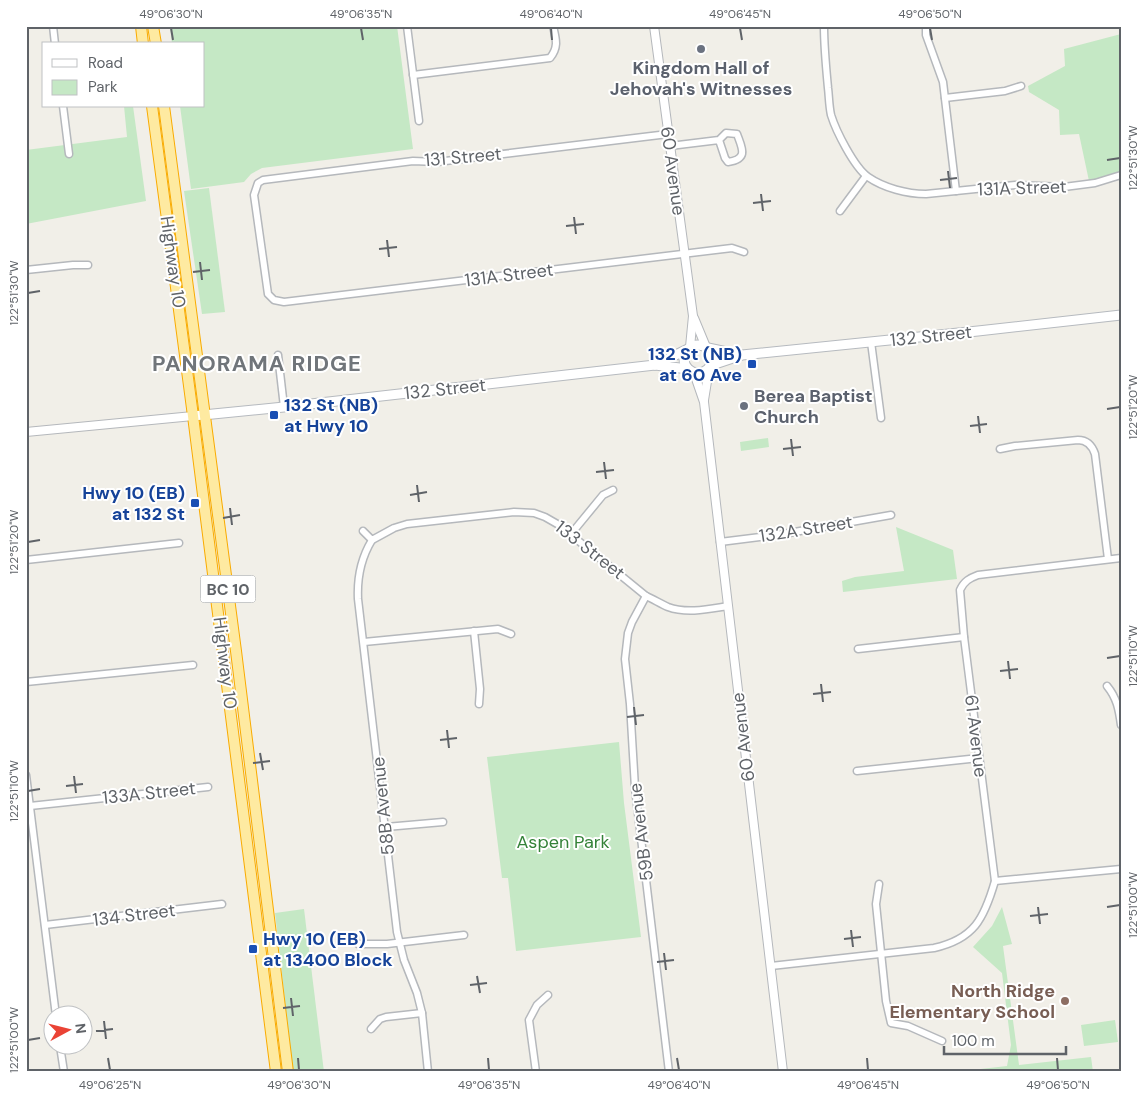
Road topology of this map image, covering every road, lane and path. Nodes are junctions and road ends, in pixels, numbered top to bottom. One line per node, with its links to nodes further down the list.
1 (53, 26): 9 (street)
2 (141, 26): 10 (highway)
3 (153, 26): 11 (highway)
4 (407, 26): 12 (street)
5 (553, 26): 12 (street)
6 (654, 26): 19 (street, 60 Avenue)
7 (824, 26): 24 (street)
8 (926, 26): 14 (street)
9 (55, 42)
10 (144, 42)
11 (156, 42)
12 (413, 75): 18 (street)
13 (1021, 86): 14 (street)
14 (945, 98): 25 (street)
15 (63, 108): 22 (street)
16 (152, 108): 45 (highway, Highway 10 / BC 10)
17 (164, 108): 44 (highway, Highway 10 / BC 10)
18 (419, 121)
19 (668, 134): 21 (street, 60 Avenue); 31 (street, 131 Street)
20 (719, 140): 20 (street); 21 (street)
21 (670, 146): 28 (street, 60 Avenue)
22 (69, 154)
23 (1121, 175): 25 (street, 131A Street)
24 (866, 176): 25 (street, 131A Street); 26 (street)
25 (956, 191)
26 (840, 211)
27 (744, 252): 28 (street, 131A Street)
28 (684, 253): 31 (street, 131A Street); 33 (street, 60 Avenue)
29 (88, 266): 30 (street)
30 (26, 270)
31 (274, 300)
32 (1121, 315): 34 (main road, 132 Street)
33 (693, 316): 35 (street, 60 Avenue); 36 (street, 60 Avenue)
34 (871, 342): 38 (main road, 132 Street); 46 (street)
35 (707, 347): 36 (main road); 38 (main road, 132 Street); 40 (main road)
36 (689, 348): 39 (main road, 132 Street); 41 (main road)
37 (278, 355): 43 (street)
38 (742, 355): 40 (main road, 132 Street)
39 (655, 365): 41 (main road, 132 Street); 43 (main road, 132 Street)
40 (710, 367): 41 (main road); 42 (street, 60 Avenue)
41 (691, 371): 42 (street, 60 Avenue)
42 (704, 402): 54 (street, 60 Avenue)
43 (284, 407): 44 (main road, 132 Street)
44 (206, 414): 45 (main road, 132 Street); 96 (highway, Highway 10 / BC 10)
45 (193, 416): 47 (street, 132 Street); 95 (highway, Highway 10 / BC 10)
46 (881, 418)
47 (26, 432)
48 (1000, 449): 57 (street)
49 (612, 490): 52 (street)
50 (891, 515): 54 (street, 132A Street)
51 (362, 532): 53 (street)
52 (571, 534): 53 (street, 133 Street); 59 (street, 133 Street)
53 (372, 540): 64 (street, 58B Avenue)
54 (720, 542): 60 (street, 60 Avenue)
55 (179, 543): 58 (street)
56 (1121, 558): 57 (street)
57 (1108, 559): 63 (street, 61 Avenue)
58 (26, 560)
59 (646, 596): 60 (street, 133 Street); 99 (street, 59B Avenue)
60 (728, 606): 87 (street, 60 Avenue)
61 (474, 631): 62 (street); 64 (street); 69 (street)
62 (511, 634)
63 (964, 636): 65 (street); 71 (street, 61 Avenue)
64 (364, 642): 77 (street, 58B Avenue)
65 (858, 649)
66 (193, 665): 67 (street)
67 (26, 682)
68 (1107, 686): 70 (street)
69 (479, 704)
70 (1121, 725)
71 (979, 758): 72 (street); 79 (street, 61 Avenue)
72 (857, 771)
73 (26, 775): 75 (street)
74 (208, 787): 75 (street, 133A Street)
75 (30, 806): 82 (street)
76 (443, 822): 77 (street)
77 (386, 827): 84 (street, 58B Avenue)
78 (1121, 870): 79 (street)
79 (995, 882): 86 (street)
80 (880, 884): 86 (street)
81 (222, 904): 82 (street, 134 Street)
82 (45, 925): 89 (street)
83 (464, 934): 84 (street)
84 (399, 943): 85 (street); 90 (street, 58B Avenue)
85 (358, 944)
86 (880, 954): 87 (street); 92 (street)
87 (770, 966): 100 (street, 60 Avenue)
88 (548, 995): 98 (street)
89 (55, 1006)
90 (422, 1013): 91 (street); 97 (street, 58B Avenue)
91 (371, 1029)
92 (942, 1041)
93 (62, 1056): 94 (street)
94 (64, 1072)
95 (276, 1072)
96 (288, 1072)
97 (428, 1072)
98 (536, 1072)
99 (669, 1072)
100 (783, 1072)

